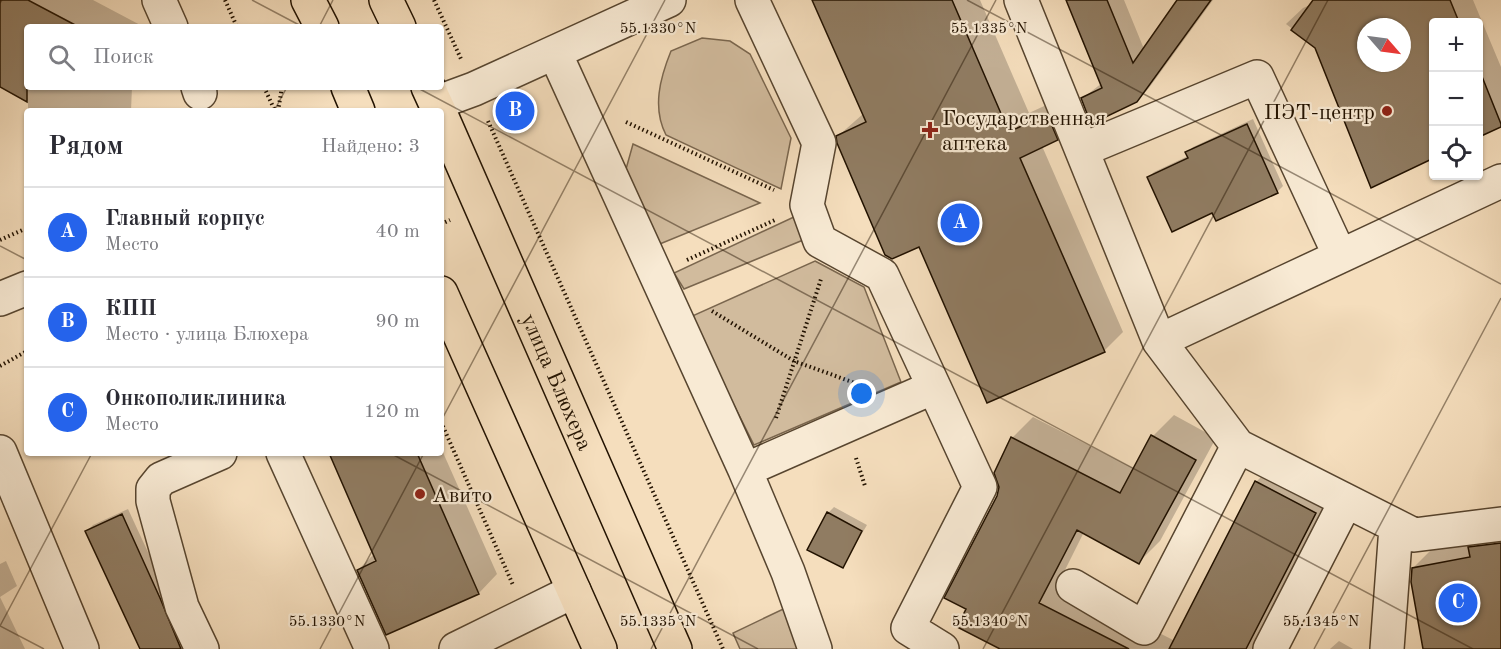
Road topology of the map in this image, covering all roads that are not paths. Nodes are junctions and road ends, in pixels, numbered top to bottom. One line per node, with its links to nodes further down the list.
1 (159, 0): 7 (street)
2 (309, 0): 8 (main road)
3 (386, 0): 9 (main road)
4 (669, 0): 10 (street)
5 (752, 0): 22 (street)
6 (1021, 0): 15 (street)
7 (170, 24)
8 (320, 24)
9 (398, 24)
10 (555, 53): 12 (street); 27 (street)
11 (349, 90): 13 (main road)
12 (432, 105)
13 (357, 108)
14 (444, 132): 38 (main road, улица Блюхера)
15 (1082, 150): 17 (street); 21 (street)
16 (1501, 181): 17 (street)
17 (1340, 256): 21 (street)
18 (24, 289): 19 (street)
19 (0, 299)
20 (444, 300): 32 (main road)
21 (1159, 341): 23 (street)
22 (934, 387): 27 (street); 40 (street)
23 (1238, 446): 28 (street); 31 (street)
24 (0, 452): 33 (street)
25 (213, 456): 34 (street)
26 (284, 456): 35 (street)
27 (754, 466): 39 (street)
28 (1346, 501): 30 (street); 41 (street)
29 (1501, 524): 30 (street)
30 (1396, 527): 42 (street)
31 (1073, 586)
32 (574, 591): 36 (street); 37 (main road)
33 (82, 649)
34 (202, 649)
35 (372, 649)
36 (456, 649)
37 (600, 649)
38 (675, 649)
39 (815, 649)
40 (942, 649)
41 (1270, 649)
42 (1387, 649)

